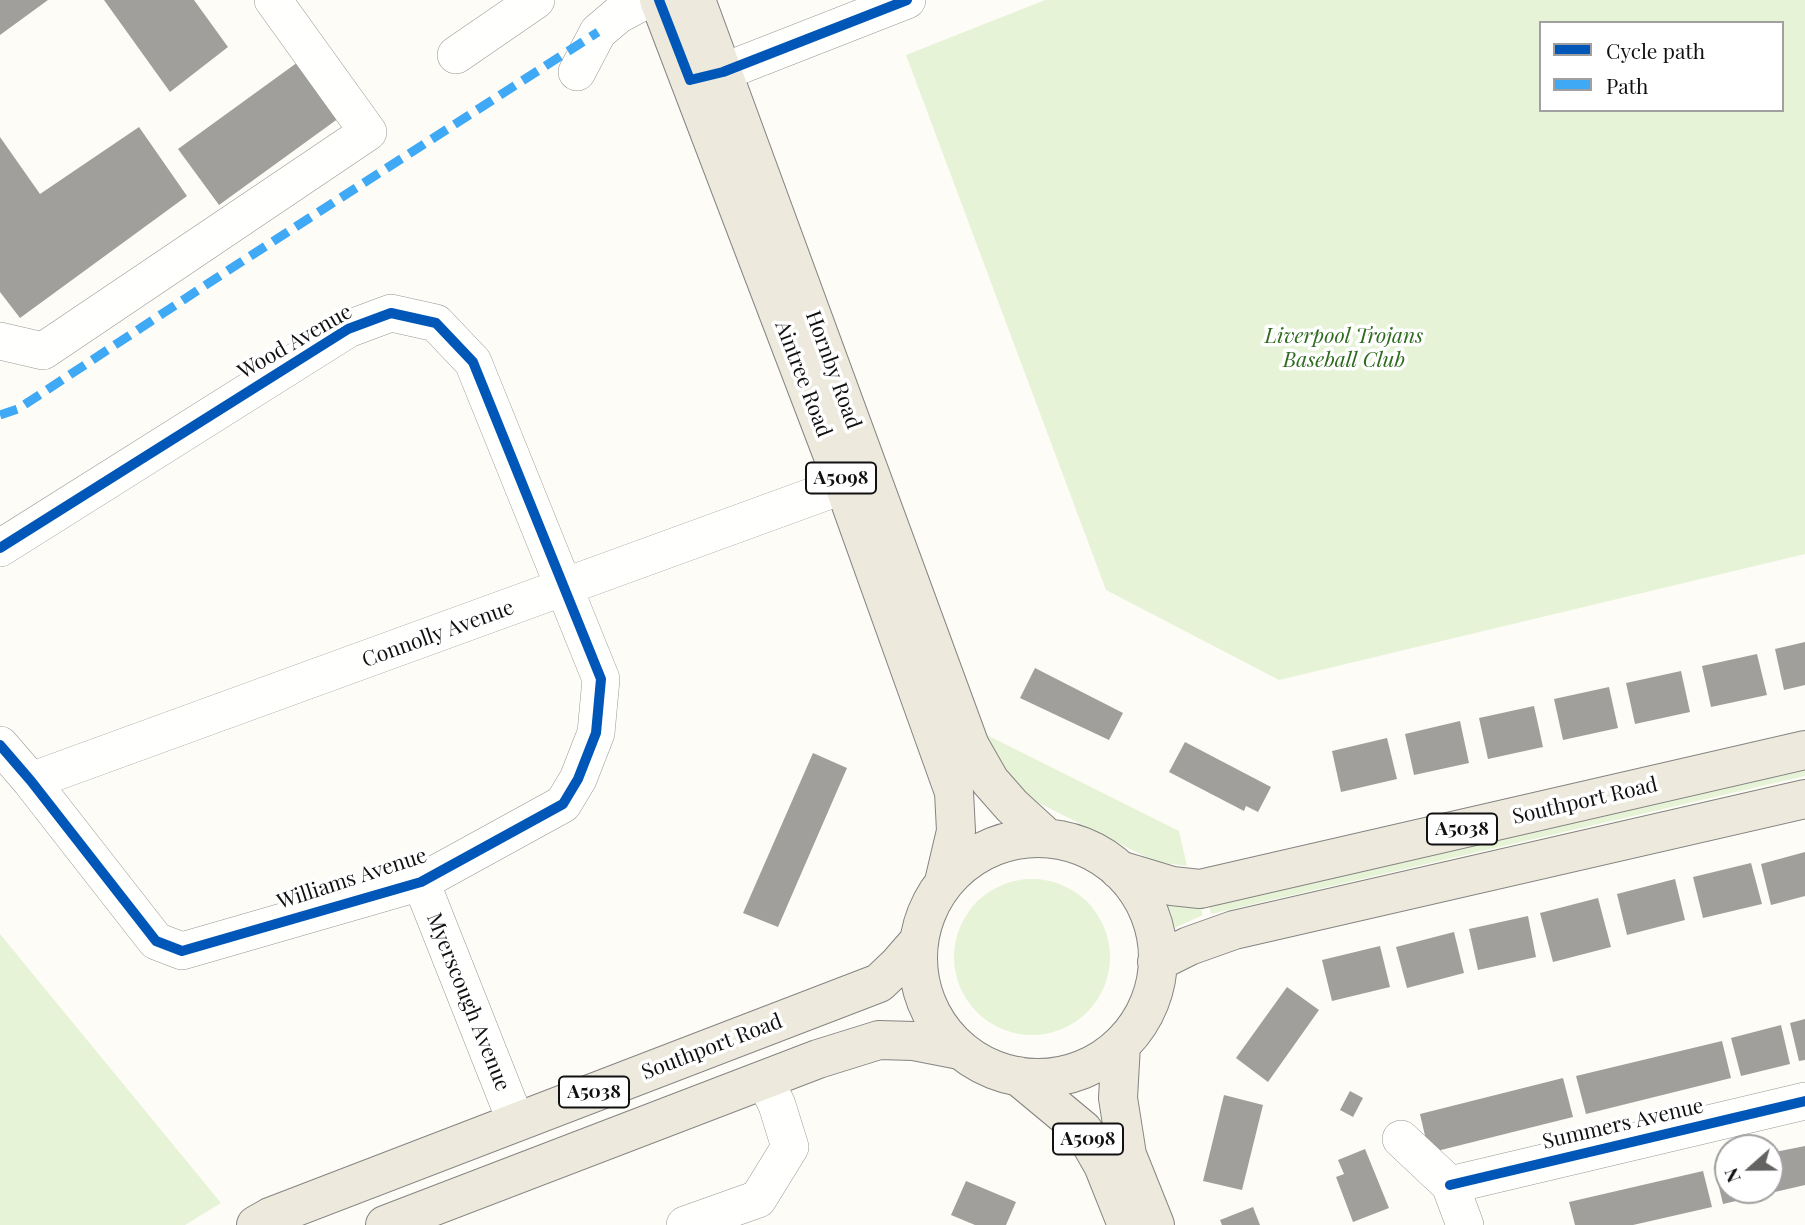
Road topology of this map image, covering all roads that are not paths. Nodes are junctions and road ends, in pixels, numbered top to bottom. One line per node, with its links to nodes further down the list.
1 (273, 0): 10 (street)
2 (536, 0): 7 (street)
3 (646, 0): 8 (street)
4 (659, 0): 11 (main road, Aintree Road / A5098)
5 (696, 0): 9 (main road, Hornby Road / A5098)
6 (907, 0): 9 (street)
7 (456, 55)
8 (577, 72)
9 (723, 72): 18 (main road, Hornby Road / A5098)
10 (0, 341)
11 (844, 485): 13 (street, Connolly Avenue); 21 (main road, Aintree Road / A5098)
12 (0, 548): 13 (street, Wood Avenue)
13 (565, 588): 16 (street, Connolly Avenue); 20 (street, Williams Avenue)
14 (0, 746): 16 (street)
15 (1805, 750): 19 (main road, Southport Road / A5038)
16 (31, 781): 20 (street, Williams Avenue)
17 (1805, 799): 23 (main road, A5038)
18 (1046, 838): 19 (main road, A5038); 21 (main road, A5038)
19 (1119, 870): 23 (main road, A5038)
20 (421, 882): 29 (street, Myerscough Avenue)
21 (944, 882): 22 (main road, A5038)
22 (919, 941): 25 (main road, A5038); 29 (main road, Southport Road / A5038)
23 (1157, 962): 24 (main road, A5038)
24 (1121, 1045): 26 (main road, A5038); 36 (main road, A5098)
25 (960, 1049): 26 (main road, A5038); 27 (main road, A5038)
26 (1018, 1076): 35 (main road, A5098)
27 (765, 1080): 32 (main road, A5038); 34 (street)
28 (1805, 1101): 31 (street, Summers Avenue)
29 (516, 1122): 33 (main road, Southport Road / A5038)
30 (1401, 1139): 31 (street)
31 (1450, 1185): 37 (street)
32 (409, 1220)
33 (256, 1225)
34 (685, 1225)
35 (1127, 1225)
36 (1155, 1225)
37 (1465, 1225)

